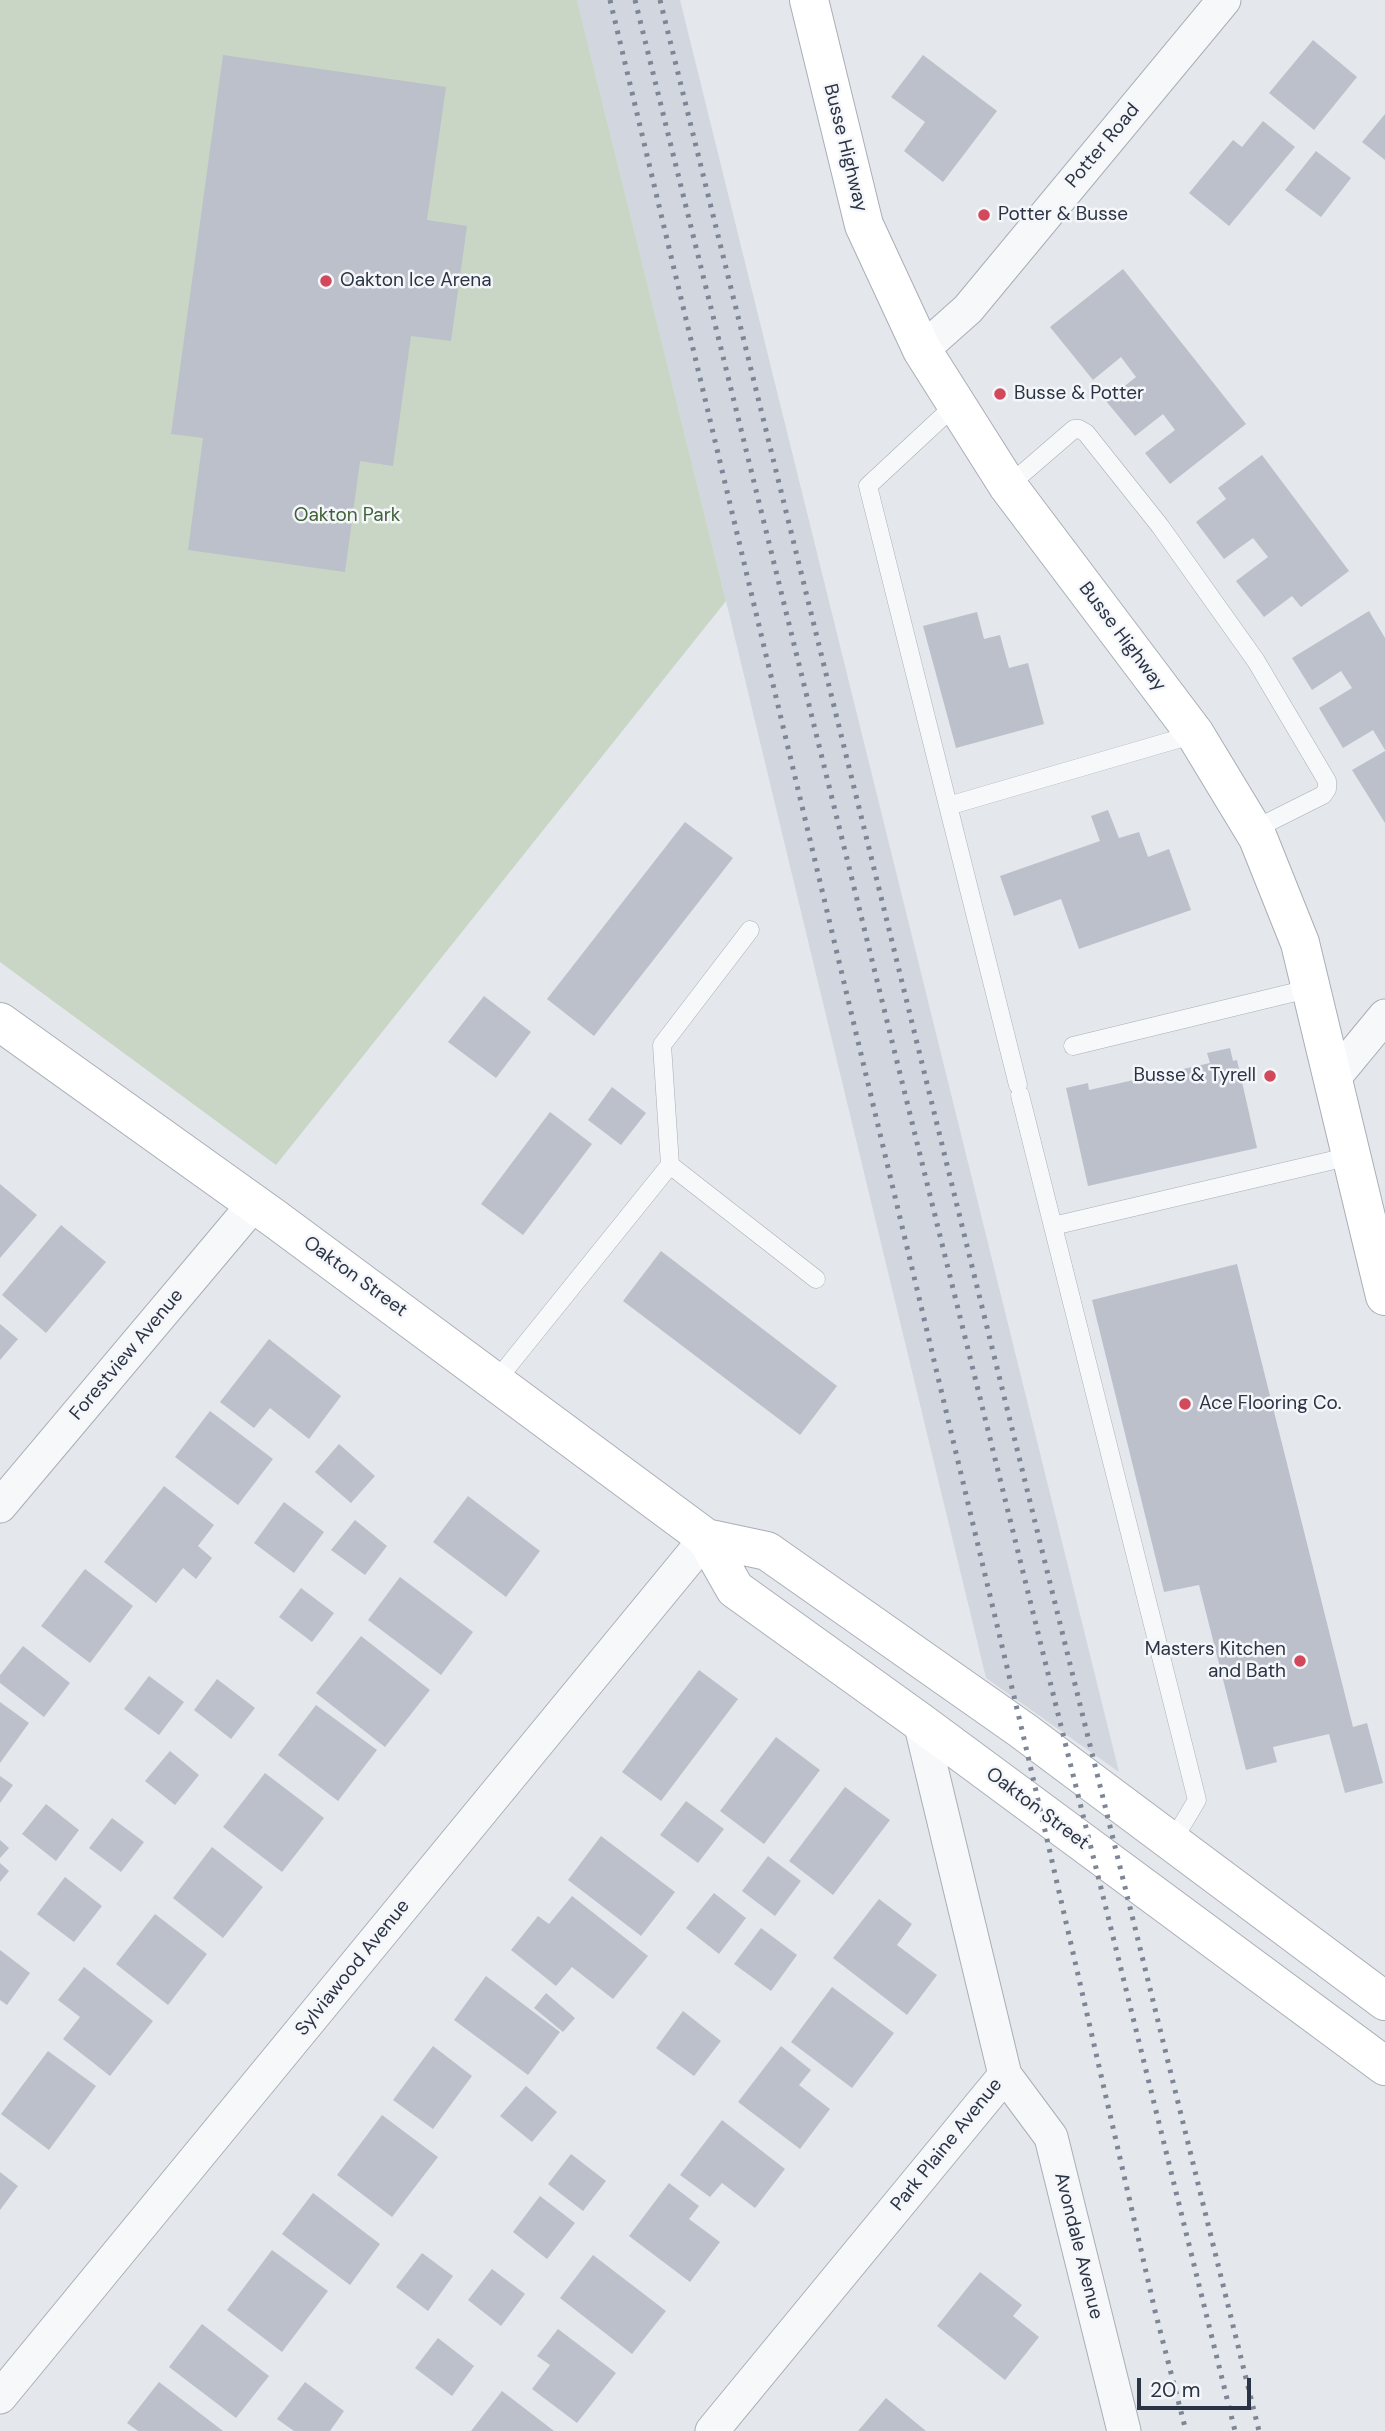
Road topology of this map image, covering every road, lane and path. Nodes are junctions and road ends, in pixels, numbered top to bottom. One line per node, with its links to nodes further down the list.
1 (809, 0): 3 (main road, Busse Highway)
2 (1224, 0): 3 (street, Potter Road)
3 (922, 350): 4 (main road, Busse Highway)
4 (955, 405): 5 (main road, Busse Highway); 7 (lane)
5 (1008, 486): 6 (main road, Busse Highway); 8 (lane)
6 (1195, 734): 7 (lane); 8 (main road, Busse Highway)
7 (948, 806): 19 (lane)
8 (1253, 830): 10 (main road, Busse Highway)
9 (750, 930): 16 (lane)
10 (1311, 988): 13 (lane); 14 (main road, Busse Highway)
11 (1385, 1016): 14 (street)
12 (0, 1022): 18 (main road, Oakton Street)
13 (1073, 1046)
14 (1333, 1079): 15 (main road, Busse Highway)
15 (1352, 1156): 17 (main road, Busse Highway); 19 (lane)
16 (670, 1165): 20 (lane); 22 (lane)
17 (1374, 1201): 21 (main road, Busse Highway)
18 (254, 1204): 22 (main road, Oakton Street); 23 (street, Forestview Avenue)
19 (1053, 1226): 26 (lane)
20 (816, 1279)
21 (1385, 1296)
22 (496, 1381): 24 (main road, Oakton Street)
23 (0, 1506)
24 (706, 1538): 25 (main road, Oakton Street); 26 (main road, Oakton Street); 30 (street, Sylviawood Avenue)
25 (920, 1722): 28 (main road, Oakton Street); 29 (street, Park Plaine Avenue)
26 (1172, 1842): 27 (main road, Oakton Street)
27 (1385, 2001)
28 (1385, 2066)
29 (1005, 2075): 31 (street, Park Plaine Avenue); 32 (street, Avondale Avenue)
30 (0, 2397)
31 (712, 2431)
32 (1124, 2431)

